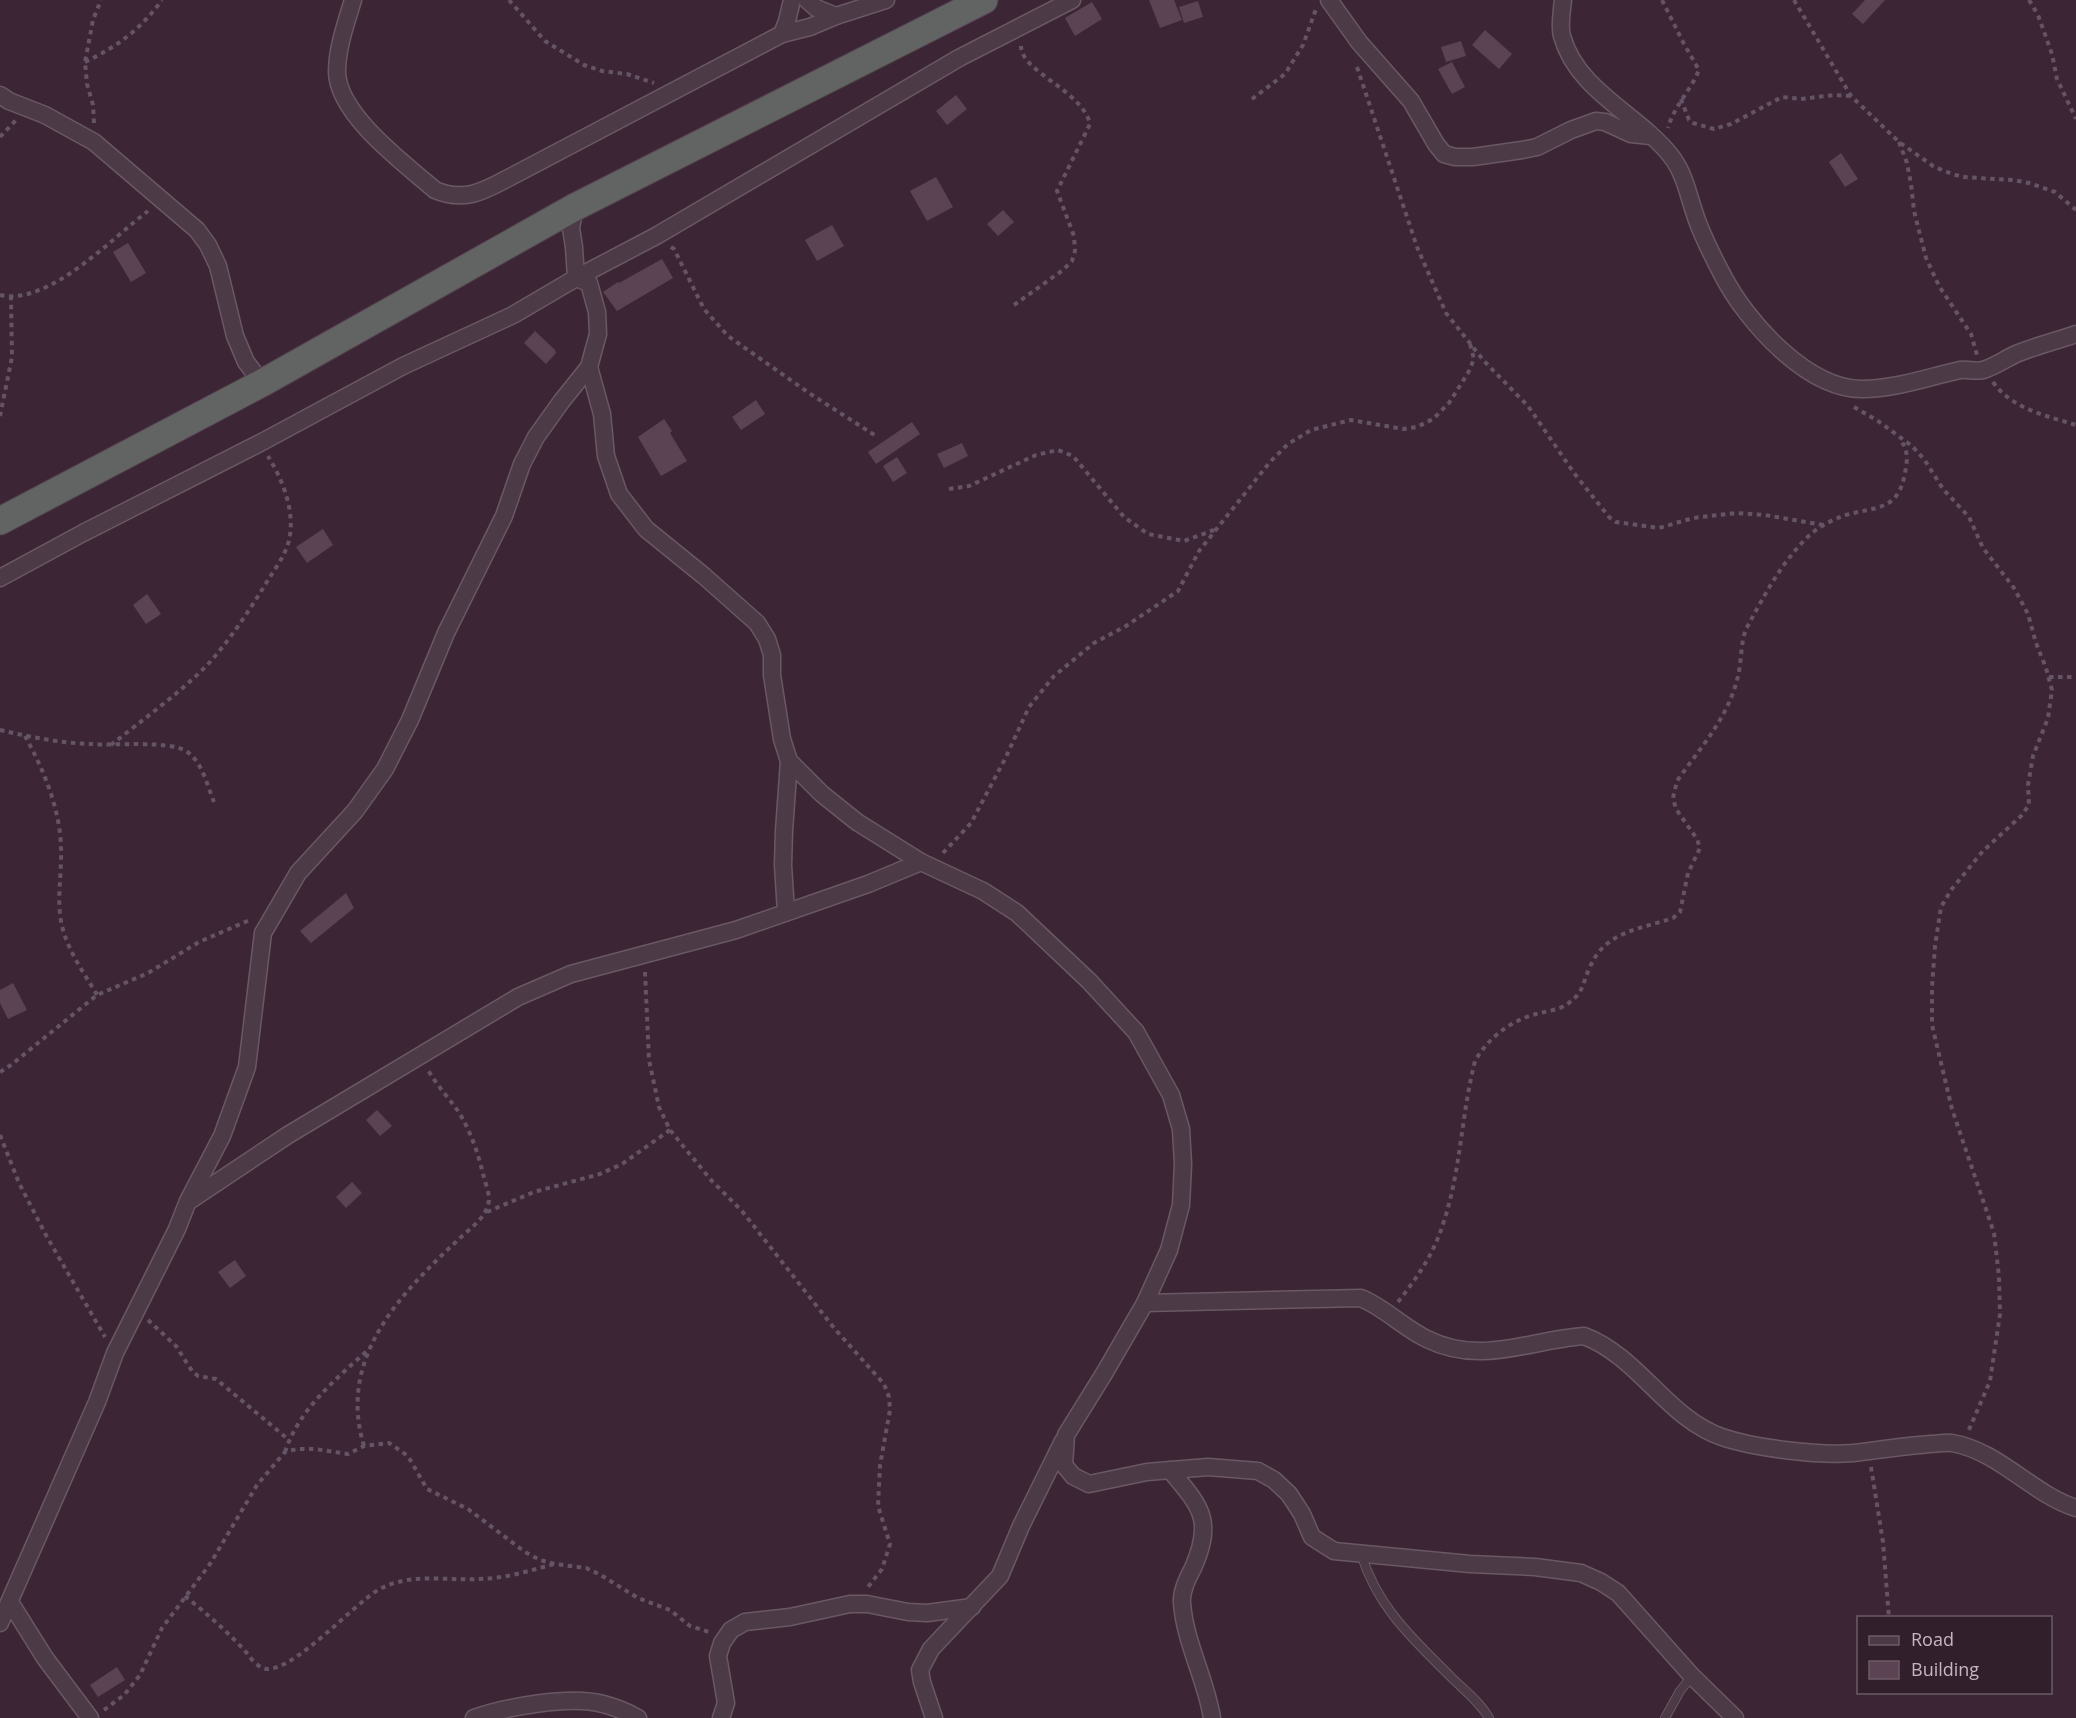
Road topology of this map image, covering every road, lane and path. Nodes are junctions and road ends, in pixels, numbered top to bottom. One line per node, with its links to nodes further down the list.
1 (101, 0): 19 (path)
2 (162, 0): 19 (path)
3 (353, 0): 20 (street)
4 (508, 0): 20 (path)
5 (792, 0): 17 (street)
6 (807, 0): 15 (street)
7 (886, 0): 15 (street)
8 (984, 0): 31 (highway)
9 (1072, 0): 16 (street)
10 (1563, 0): 26 (street)
11 (1794, 0): 22 (path)
12 (2029, 0): 25 (path)
13 (1323, 1): 23 (path); 26 (street)
14 (1664, 1): 24 (path)
15 (836, 16): 17 (street)
16 (1019, 26): 33 (street); 37 (path)
17 (782, 34): 20 (street)
18 (1354, 56): 39 (path)
19 (85, 62): 27 (path)
20 (673, 91)
21 (0, 95): 27 (street)
22 (1851, 96): 24 (path); 28 (path)
23 (1252, 99)
24 (1681, 99): 29 (path)
25 (2076, 119)
26 (1650, 136): 29 (street)
27 (94, 142): 30 (street)
28 (1899, 142): 32 (path); 41 (path)
29 (1664, 147): 42 (street)
30 (163, 200): 36 (path); 43 (street)
31 (575, 207): 34 (street); 43 (highway)
32 (2076, 210)
33 (656, 236): 34 (street); 47 (path)
34 (576, 278): 40 (street); 48 (street)
35 (0, 295): 36 (path)
36 (11, 298): 44 (path)
37 (1014, 305)
38 (2076, 334): 41 (street)
39 (1470, 344): 51 (path); 52 (path)
40 (589, 367): 59 (street); 62 (street)
41 (1982, 370): 42 (street); 45 (path)
42 (1824, 380): 46 (path)
43 (262, 383): 50 (highway)
44 (0, 416)
45 (2076, 425)
46 (1898, 435): 51 (path); 54 (path)
47 (876, 436)
48 (260, 443): 53 (street); 58 (path)
49 (949, 489): 52 (path)
50 (0, 521)
51 (1823, 525): 74 (path)
52 (1215, 530): 61 (path)
53 (0, 578)
54 (2049, 677): 55 (path); 80 (path)
55 (2076, 677)
56 (0, 730): 57 (path)
57 (25, 736): 58 (path); 65 (path)
58 (111, 745): 60 (path)
59 (789, 761): 61 (street); 63 (street)
60 (214, 802)
61 (926, 864): 63 (street); 72 (street)
62 (279, 904): 65 (path); 70 (street)
63 (786, 912): 64 (street)
64 (645, 956): 66 (street); 68 (path)
65 (97, 995): 67 (path)
66 (420, 1056): 70 (street); 71 (path)
67 (0, 1072)
68 (670, 1130): 71 (path); 89 (path)
69 (0, 1135): 76 (path)
70 (188, 1201): 73 (street)
71 (486, 1212): 75 (path)
72 (1145, 1303): 74 (street); 77 (street)
73 (137, 1305): 76 (street); 78 (path)
74 (1388, 1314): 81 (street)
75 (369, 1348): 78 (path); 79 (path)
76 (114, 1353): 88 (street)
77 (1066, 1435): 83 (street); 90 (street)
78 (289, 1440): 82 (path)
79 (364, 1446): 82 (path); 86 (path)
80 (1961, 1446): 81 (street); 84 (street)
81 (1868, 1451): 91 (path)
82 (285, 1452): 87 (path)
83 (1170, 1470): 85 (street); 100 (street)
84 (2076, 1508)
85 (1361, 1554): 94 (street); 101 (lane)
86 (555, 1564): 87 (path); 93 (path)
87 (185, 1596): 95 (path)
88 (10, 1602): 92 (street); 95 (street)
89 (850, 1604): 90 (street); 93 (street)
90 (972, 1607): 99 (street)
91 (1889, 1616)
92 (0, 1623)
93 (728, 1634): 98 (street)
94 (1692, 1676): 102 (lane); 103 (street)
95 (96, 1715)
96 (474, 1718): 97 (street)
97 (638, 1718)
98 (721, 1718)
99 (934, 1718)
100 (1212, 1718)
101 (1489, 1718)
102 (1665, 1718)
103 (1735, 1718)

